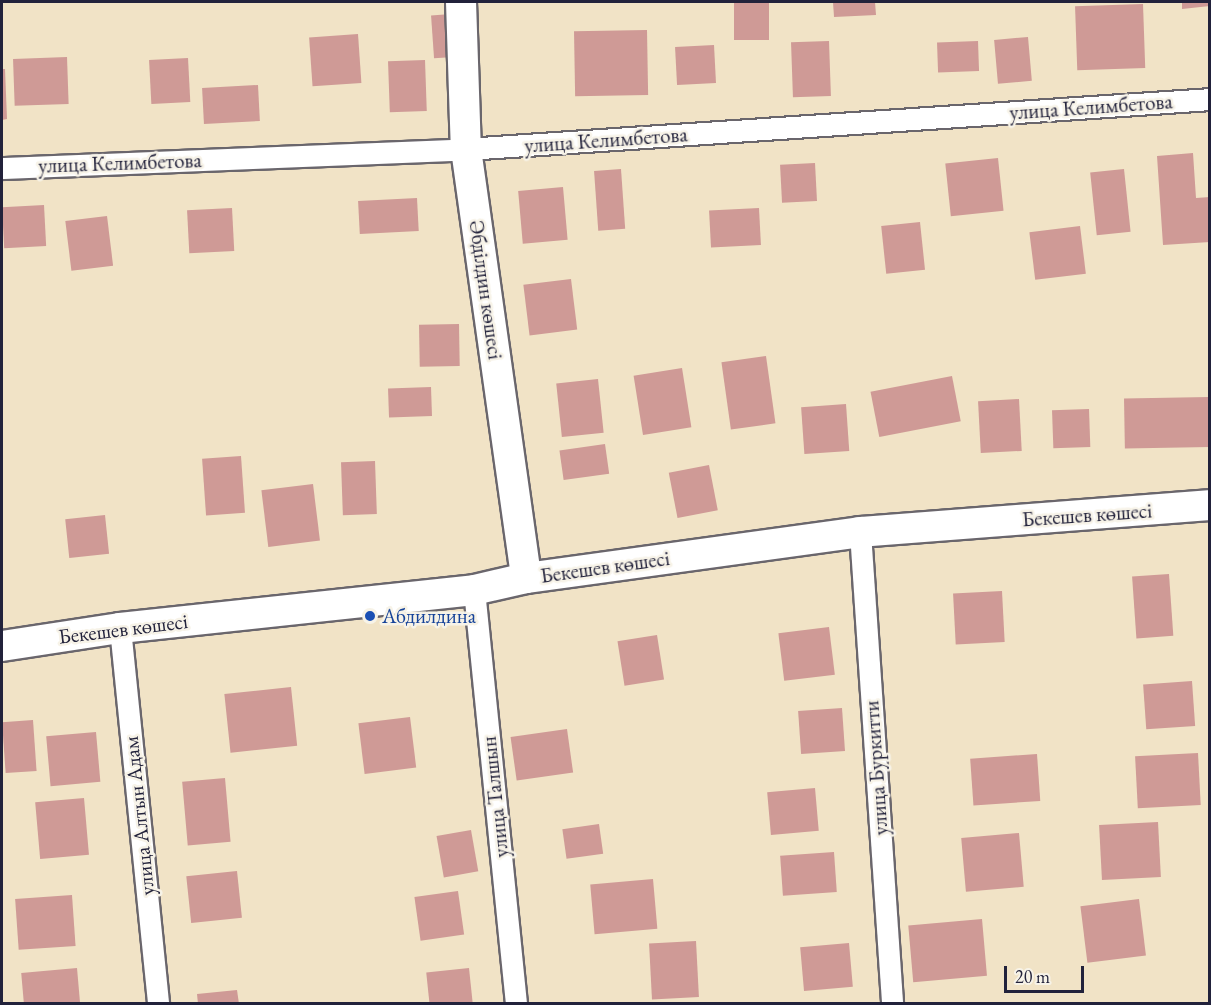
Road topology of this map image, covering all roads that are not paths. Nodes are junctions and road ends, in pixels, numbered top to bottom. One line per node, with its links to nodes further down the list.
1 (460, 2): 3 (main road, Әбділдин көшесі)
2 (1209, 99): 3 (street, улица Келимбетова)
3 (466, 149): 4 (street, улица Келимбетова); 7 (main road, Әбділдин көшесі)
4 (2, 168)
5 (1209, 505): 6 (main road, Бекешев көшесі)
6 (860, 532): 7 (main road, Бекешев көшесі); 13 (street, улица Буркитти)
7 (526, 578): 8 (main road, Бекешев көшесі)
8 (474, 590): 9 (main road, Бекешев көшесі); 12 (street, улица Талшын)
9 (120, 628): 10 (main road, Бекешев көшесі); 11 (street, улица Алтын Адам)
10 (2, 645)
11 (158, 1004)
12 (516, 1004)
13 (892, 1004)

